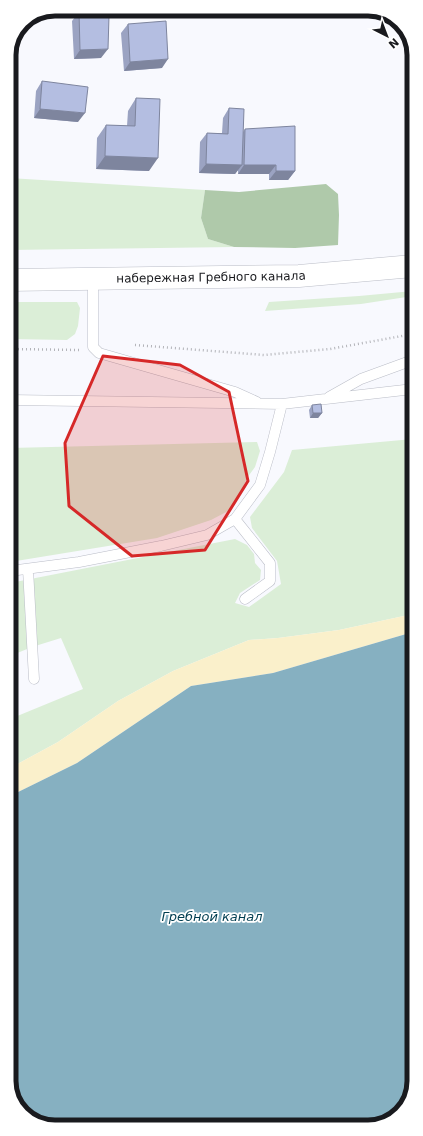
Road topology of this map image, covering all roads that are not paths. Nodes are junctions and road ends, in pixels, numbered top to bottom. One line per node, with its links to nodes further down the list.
1 (407, 267): 2 (street, набережная Гребного канала)
2 (93, 279): 3 (street, набережная Гребного канала); 8 (lane)
3 (16, 280)
4 (407, 362): 6 (lane)
5 (407, 390): 6 (lane)
6 (324, 399): 9 (lane)
7 (16, 400): 8 (lane)
8 (263, 404): 9 (lane)
9 (282, 404): 10 (lane)
10 (235, 519): 11 (lane); 13 (lane)
11 (28, 569): 12 (lane); 14 (lane)
12 (16, 570)
13 (245, 599)
14 (34, 679)

